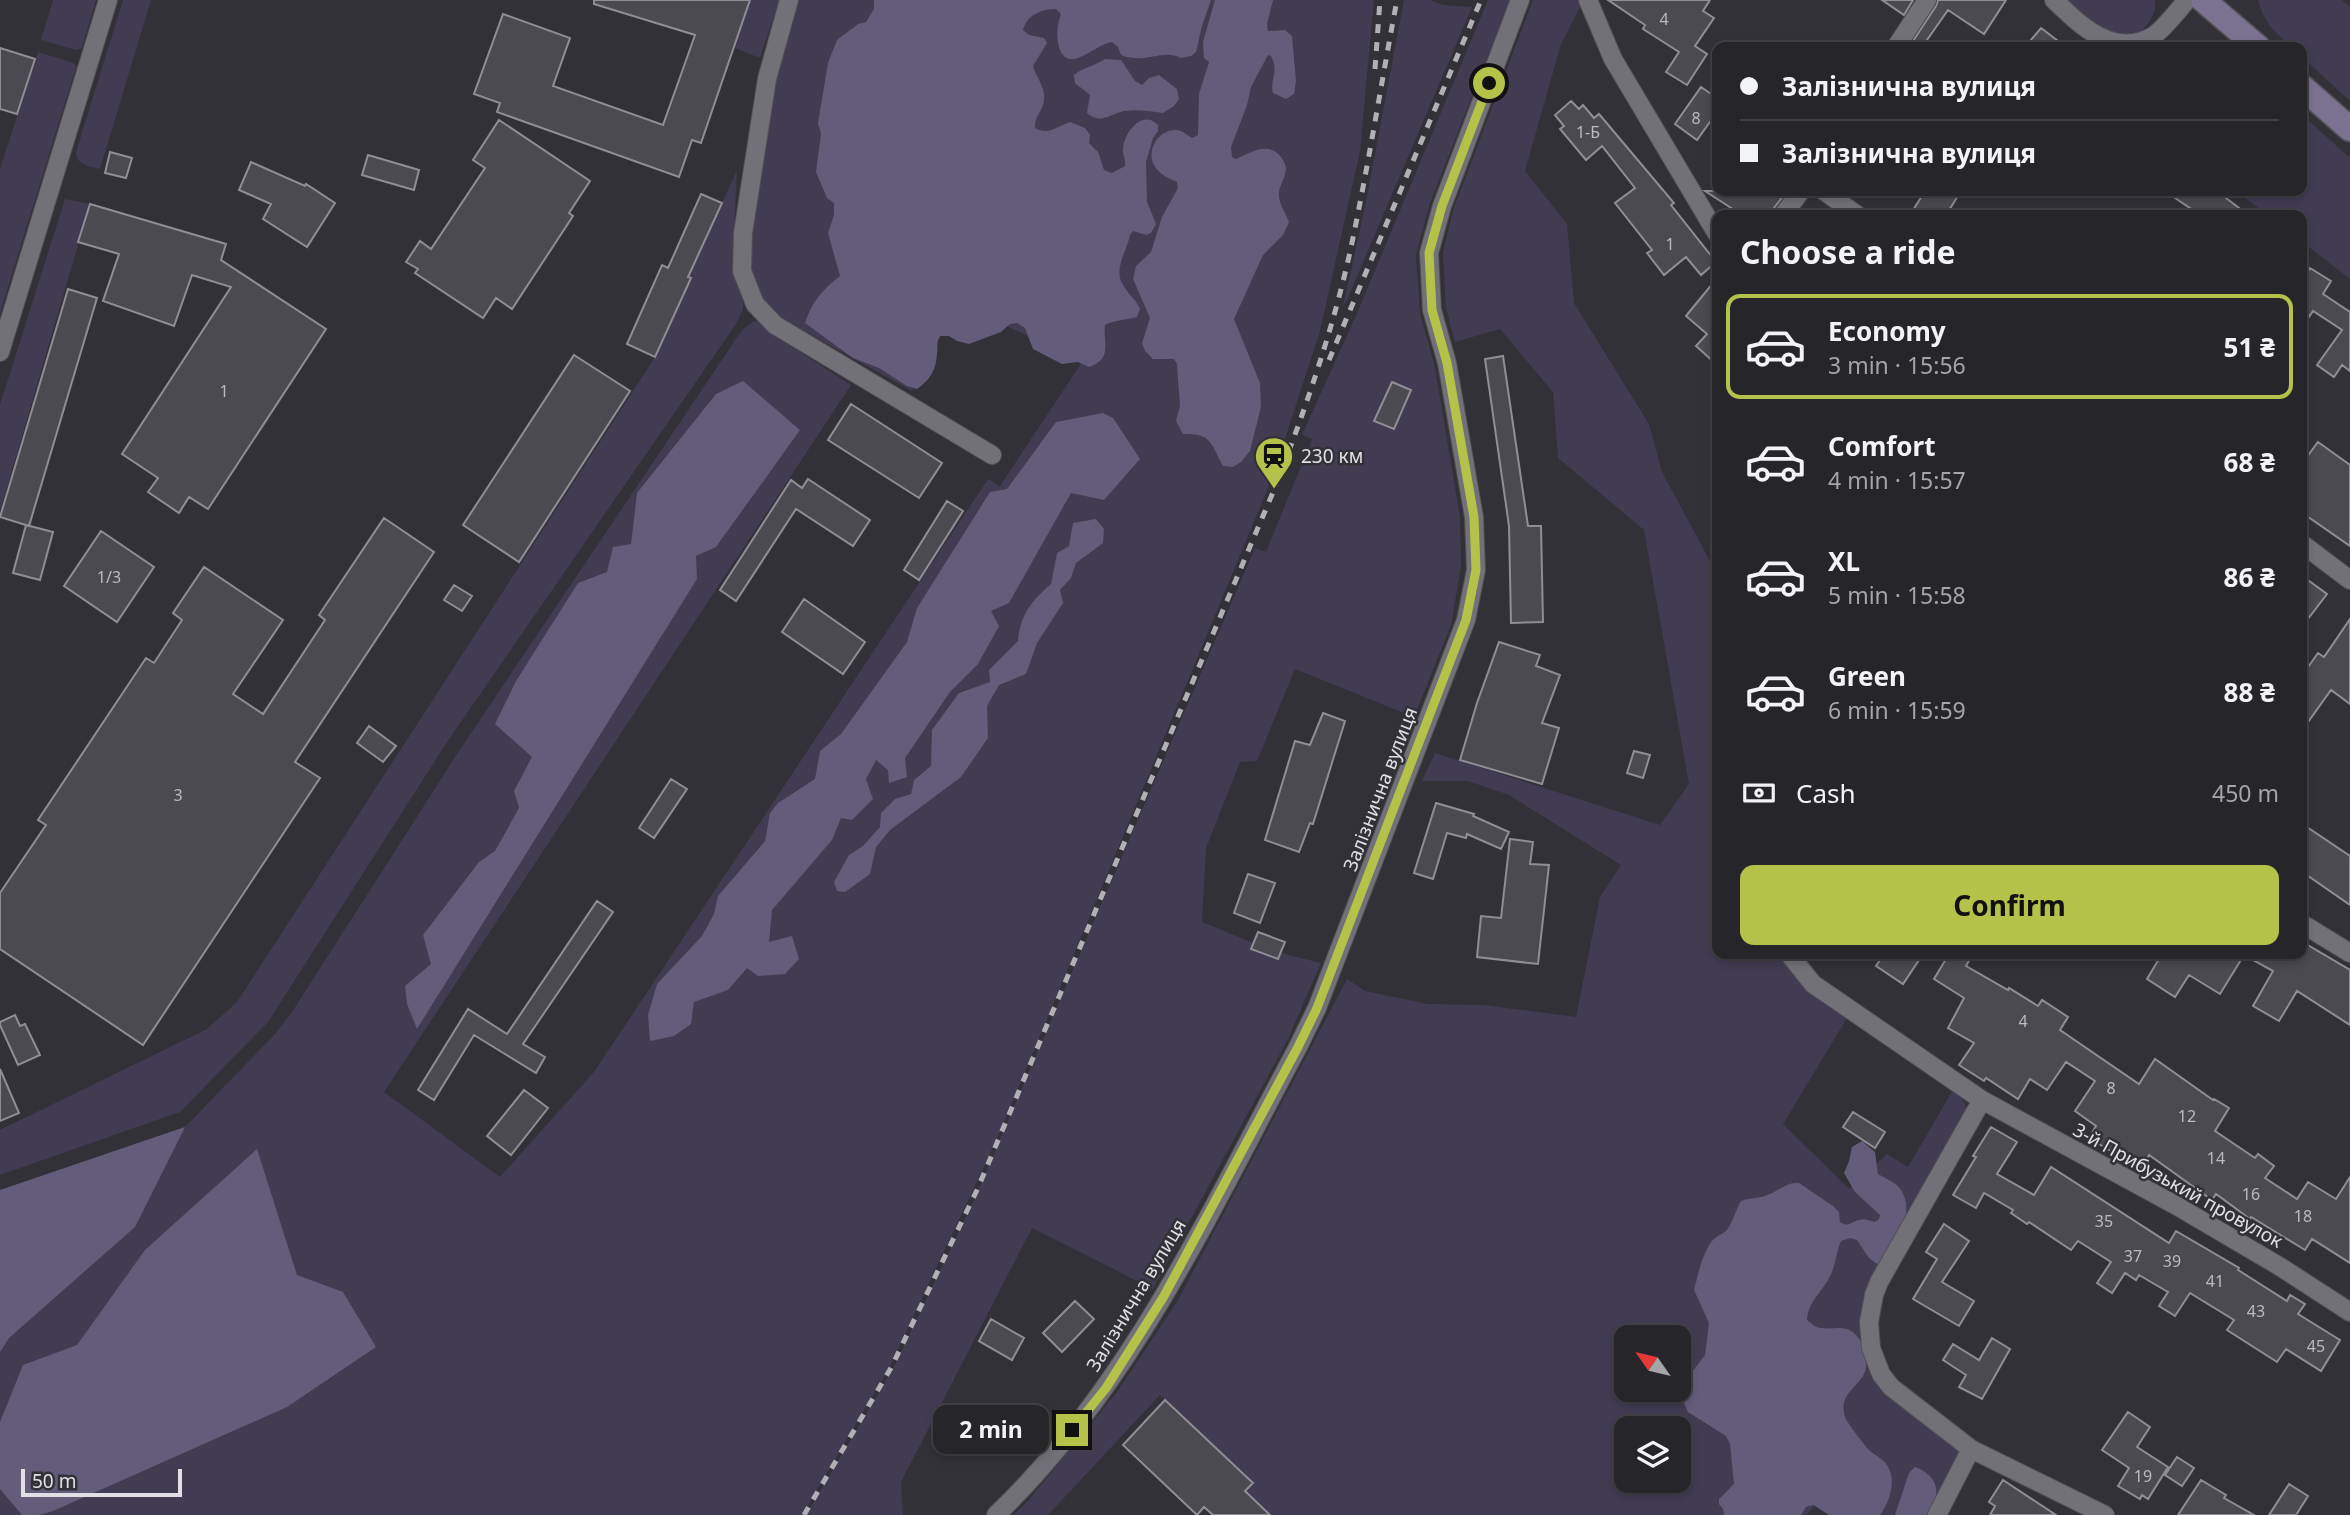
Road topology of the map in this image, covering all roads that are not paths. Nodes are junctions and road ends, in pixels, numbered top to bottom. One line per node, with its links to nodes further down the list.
1 (108, 0): 18 (street)
2 (789, 0): 19 (street)
3 (1520, 0): 28 (street, Залізнична вулиця)
4 (1588, 0): 17 (street)
5 (1927, 0): 9 (street)
6 (2054, 0): 10 (street)
7 (2188, 0): 11 (street)
8 (2203, 0): 12 (main road)
9 (1899, 42)
10 (2119, 42)
11 (2136, 42)
12 (2252, 42)
13 (2307, 91): 14 (main road)
14 (2350, 129)
15 (1831, 196): 16 (street)
16 (1850, 210)
17 (1712, 226)
18 (0, 352)
19 (992, 454)
20 (2307, 548): 21 (street)
21 (2350, 580)
22 (2307, 927): 23 (street)
23 (2350, 953)
24 (1793, 959): 25 (street, 3-й Прибузький провулок)
25 (1982, 1100): 26 (street, 3-й Прибузький провулок); 27 (street)
26 (2350, 1312)
27 (1971, 1449): 29 (street); 30 (street)
28 (996, 1515)
29 (1937, 1515)
30 (2105, 1515)

